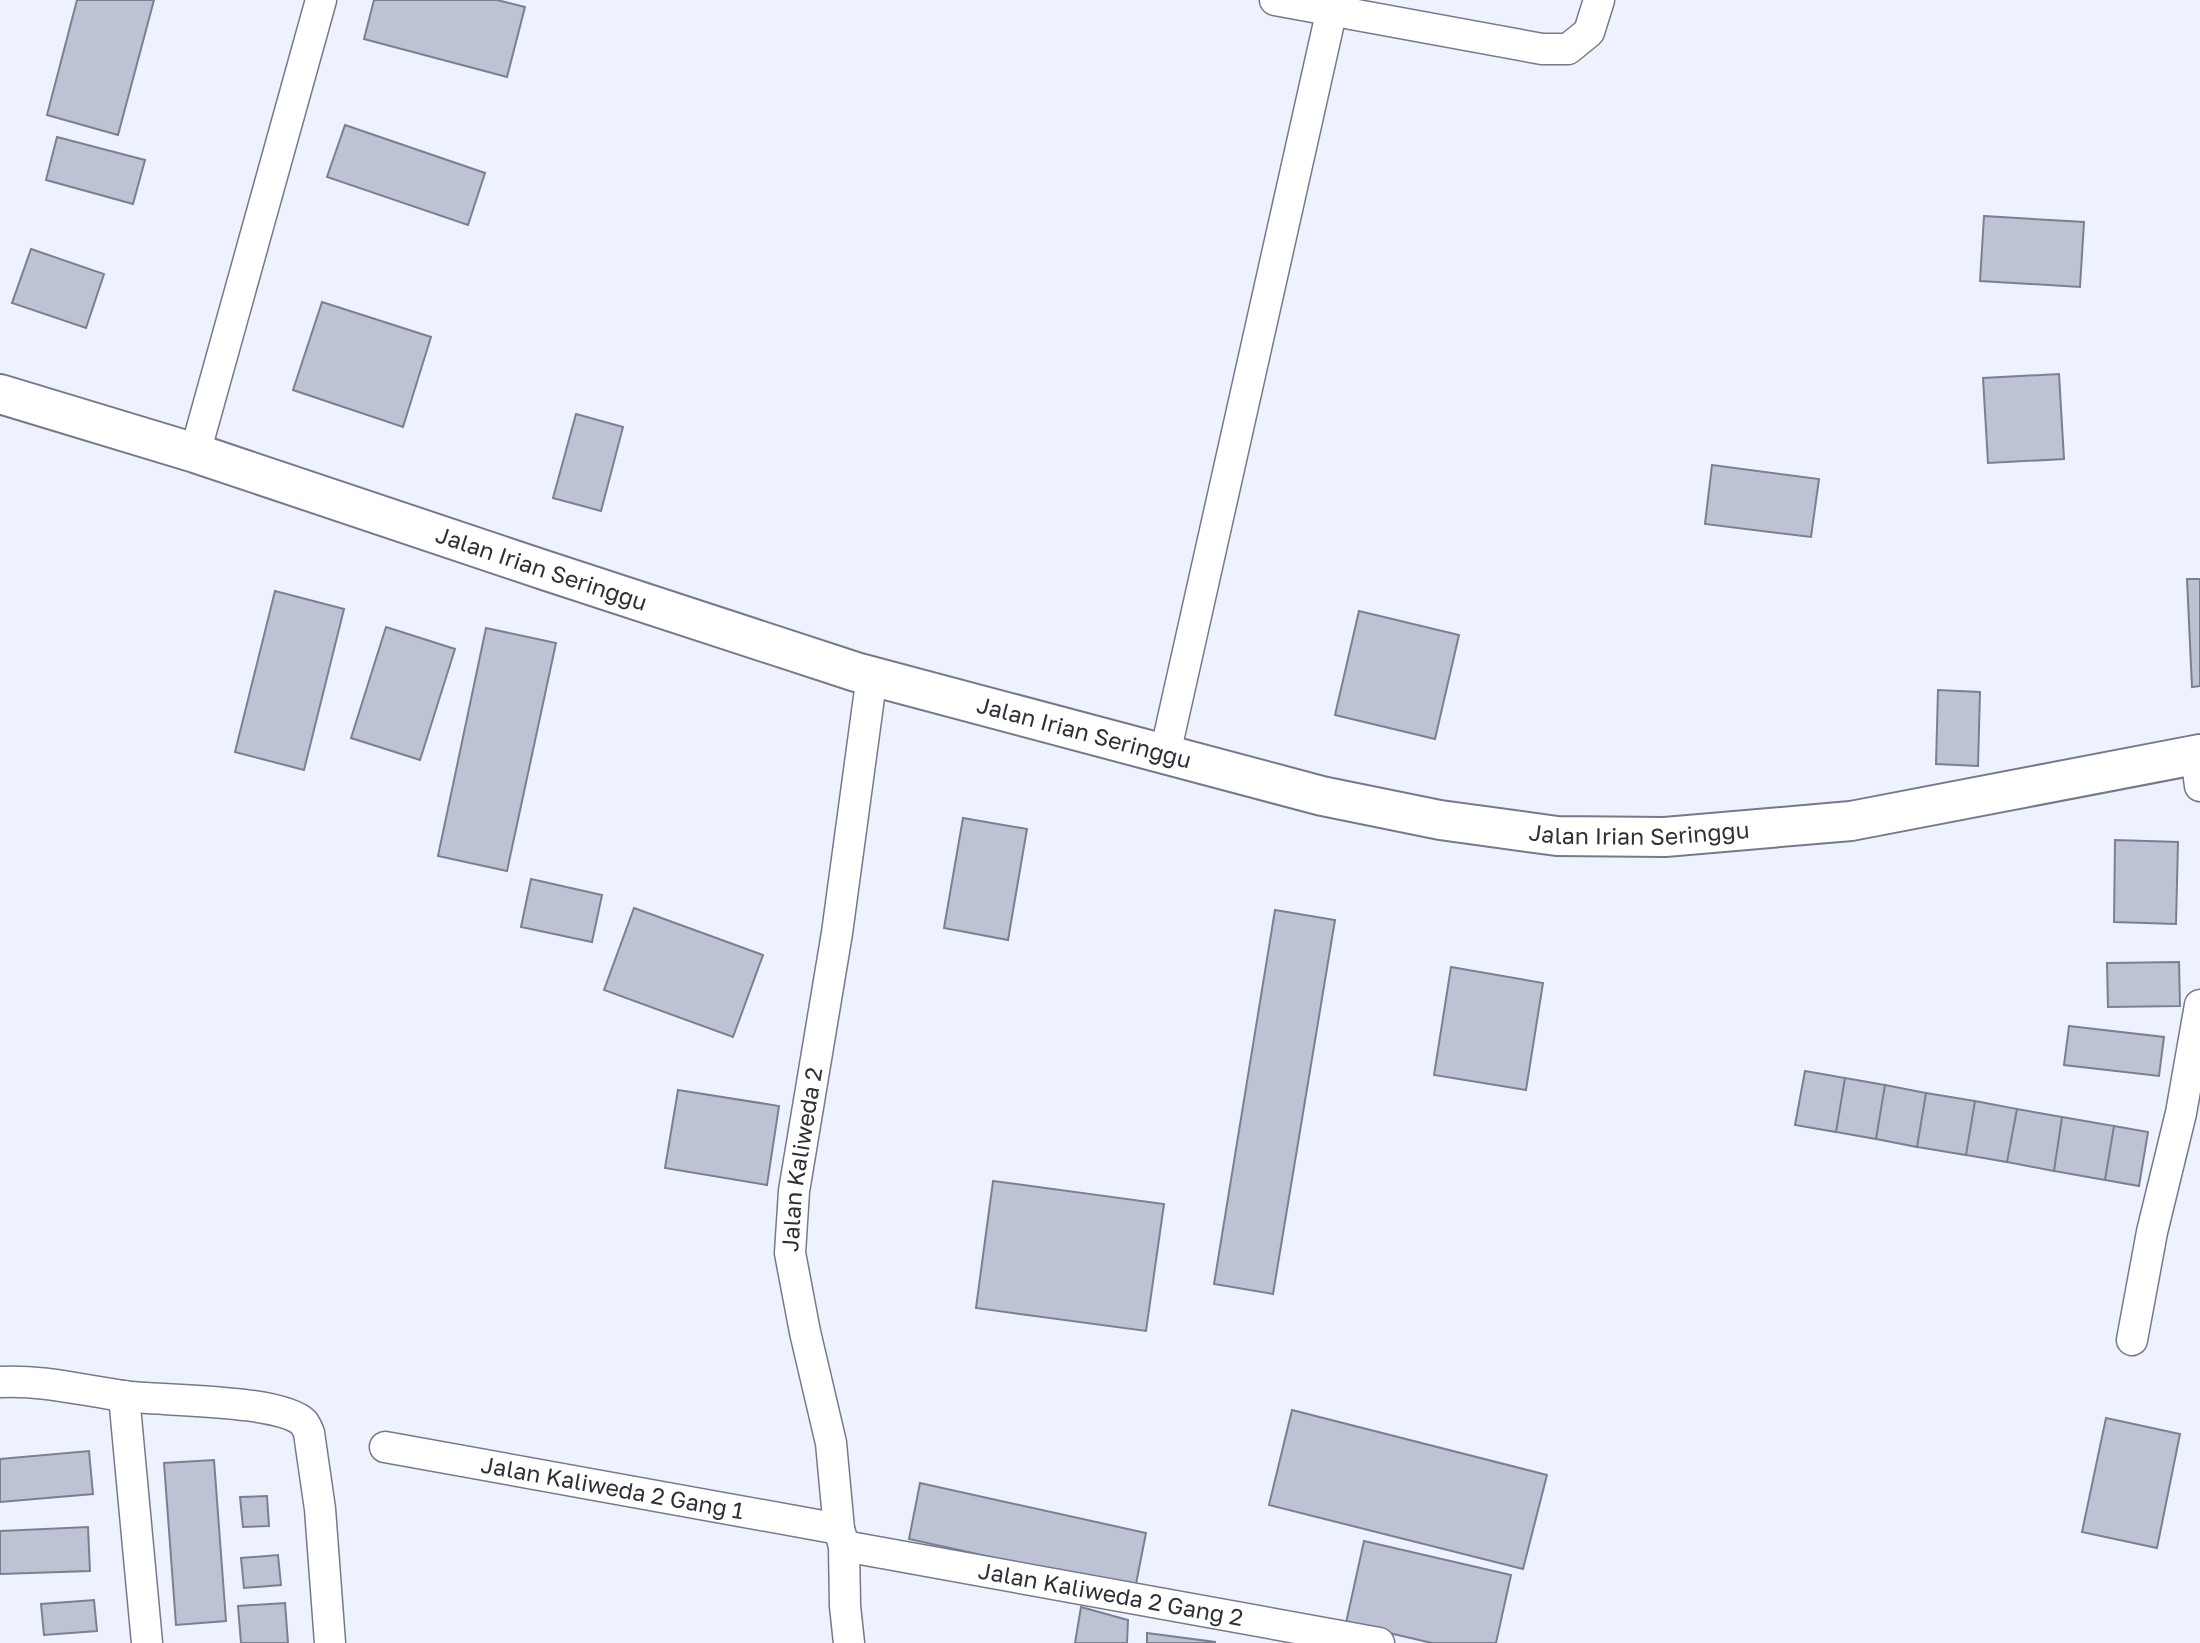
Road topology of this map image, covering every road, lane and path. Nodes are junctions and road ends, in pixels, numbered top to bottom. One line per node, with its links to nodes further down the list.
1 (321, 0): 6 (street)
2 (1275, 0): 4 (street)
3 (1599, 0): 4 (street)
4 (1333, 5): 8 (street)
5 (0, 394): 6 (street, Jalan Irian Seringgu)
6 (195, 453): 7 (street, Jalan Irian Seringgu)
7 (872, 675): 8 (street, Jalan Irian Seringgu); 15 (street, Jalan Kaliweda 2)
8 (1165, 754): 9 (street, Jalan Irian Seringgu)
9 (2199, 765)
10 (2200, 1005): 11 (street)
11 (2132, 1340)
12 (0, 1382): 13 (street)
13 (124, 1396): 16 (street); 17 (street)
14 (385, 1447): 15 (street, Jalan Kaliweda 2 Gang 1)
15 (841, 1538): 18 (street, Jalan Kaliweda 2); 19 (street, Jalan Kaliweda 2 Gang 2)
16 (147, 1643)
17 (330, 1643)
18 (849, 1643)
19 (1379, 1643)

